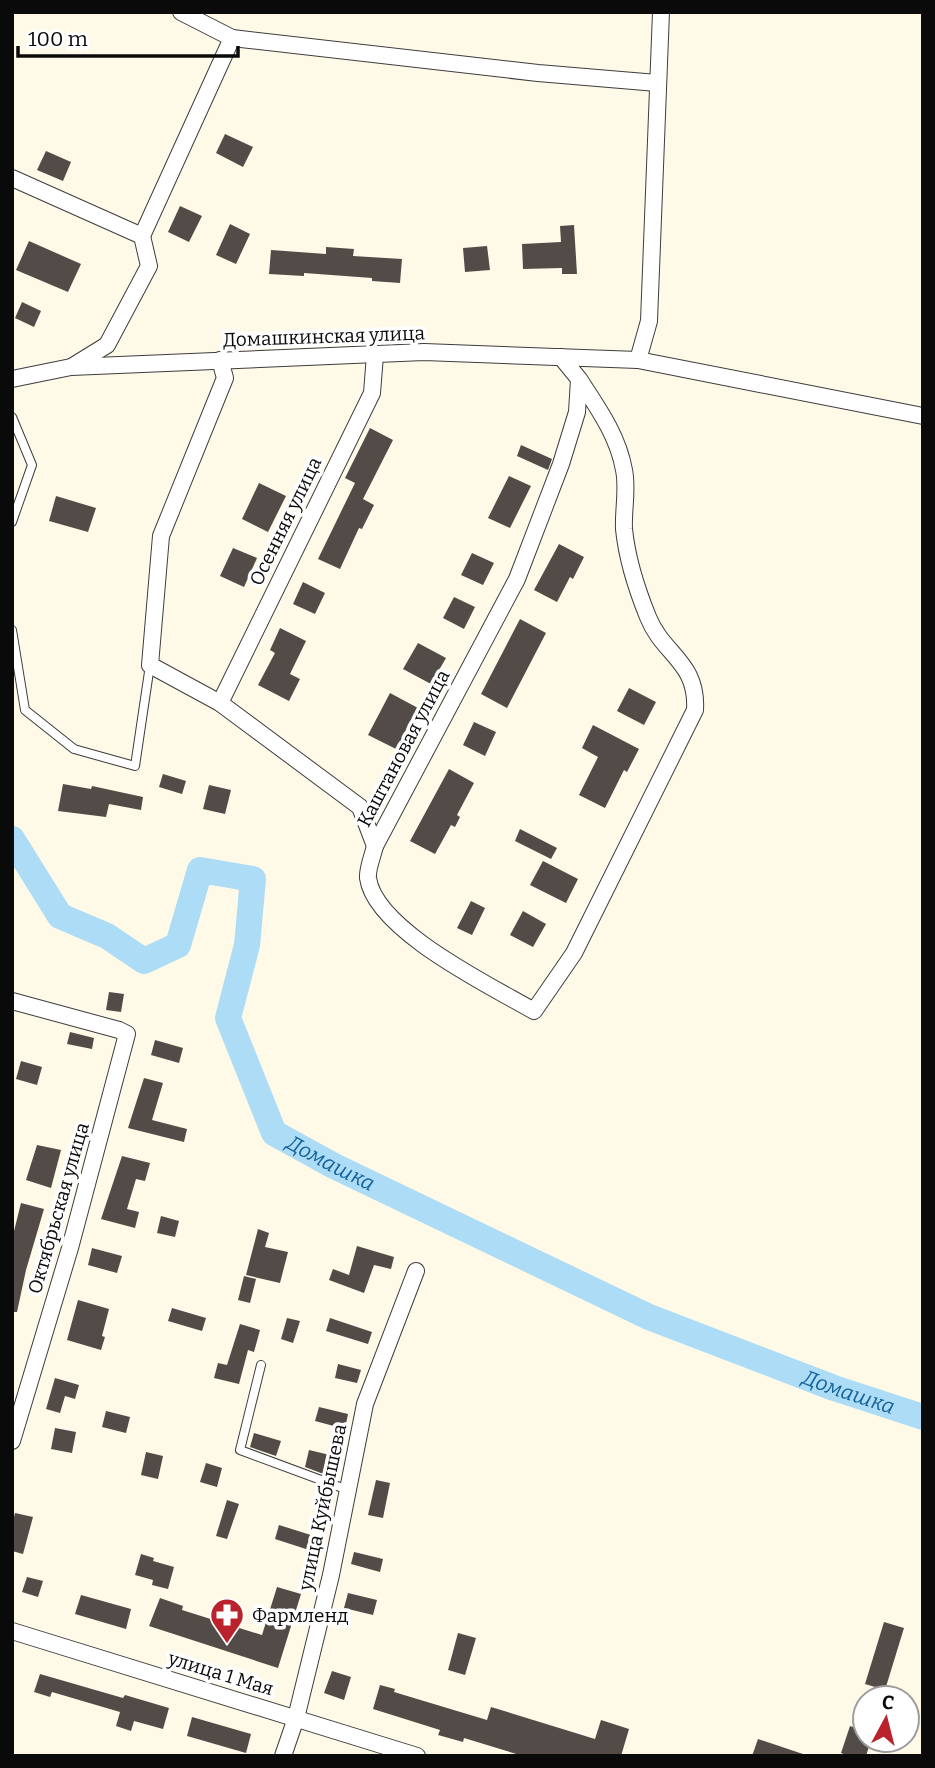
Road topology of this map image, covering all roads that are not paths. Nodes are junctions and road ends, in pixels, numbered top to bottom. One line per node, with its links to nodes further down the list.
1 (181, 12): 3 (street)
2 (661, 12): 4 (street)
3 (232, 38): 4 (street); 6 (street)
4 (657, 83): 10 (street)
5 (12, 178): 6 (street)
6 (142, 236): 11 (street)
7 (375, 355): 8 (street, Домашкинская улица); 9 (street, Домашкинская улица); 19 (street, Осенняя улица)
8 (561, 357): 10 (street, Домашкинская улица); 13 (street)
9 (220, 360): 11 (street, Домашкинская улица); 18 (street)
10 (638, 360): 14 (street, Домашкинская улица)
11 (71, 367): 12 (street, Домашкинская улица)
12 (12, 379)
13 (579, 379): 20 (street, Каштановая улица); 20 (street, Каштановая улица)
14 (923, 416)
15 (12, 417): 16 (lane)
16 (12, 523)
17 (12, 630): 18 (lane)
18 (150, 665): 19 (street)
19 (220, 703): 20 (street)
20 (375, 846)
21 (12, 1001): 24 (street, Октябрьская улица)
22 (416, 1271): 25 (street, улица Куйбышева)
23 (261, 1365): 25 (lane)
24 (12, 1441)
25 (348, 1490): 27 (street, улица Куйбышева)
26 (12, 1631): 27 (street, улица 1 Мая)
27 (296, 1718): 28 (street, улица Куйбышева); 29 (street, улица 1 Мая)
28 (283, 1756)
29 (417, 1756)

